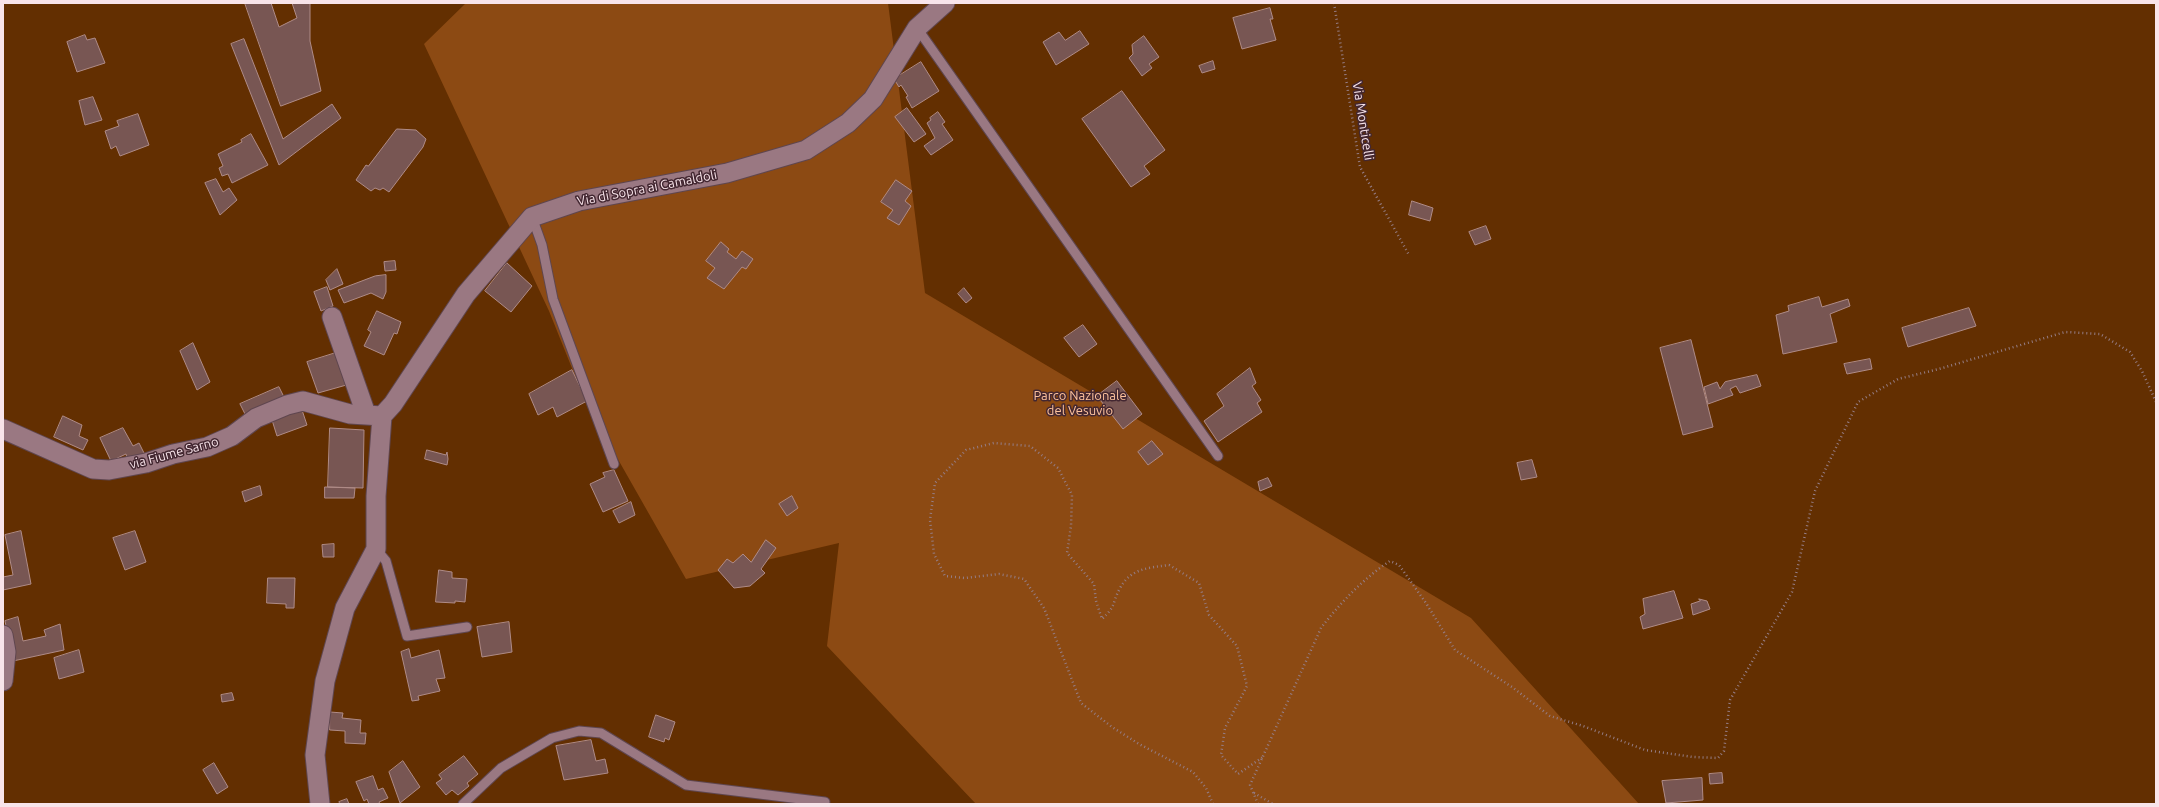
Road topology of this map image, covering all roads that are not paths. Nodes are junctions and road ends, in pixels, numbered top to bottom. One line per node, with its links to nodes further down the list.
1 (945, 3): 2 (street, Via di Sopra ai Camaldoli)
2 (917, 28): 3 (street, Via di Sopra ai Camaldoli); 7 (lane)
3 (532, 217): 5 (street); 8 (lane)
4 (332, 317): 5 (street)
5 (374, 415): 6 (street, via Fiume Sarno); 9 (street)
6 (3, 428)
7 (1218, 456)
8 (614, 464)
9 (376, 549): 10 (lane); 14 (street)
10 (467, 627)
11 (3, 635): 12 (street)
12 (3, 681)
13 (825, 802): 15 (lane)
14 (320, 804)
15 (463, 804)

